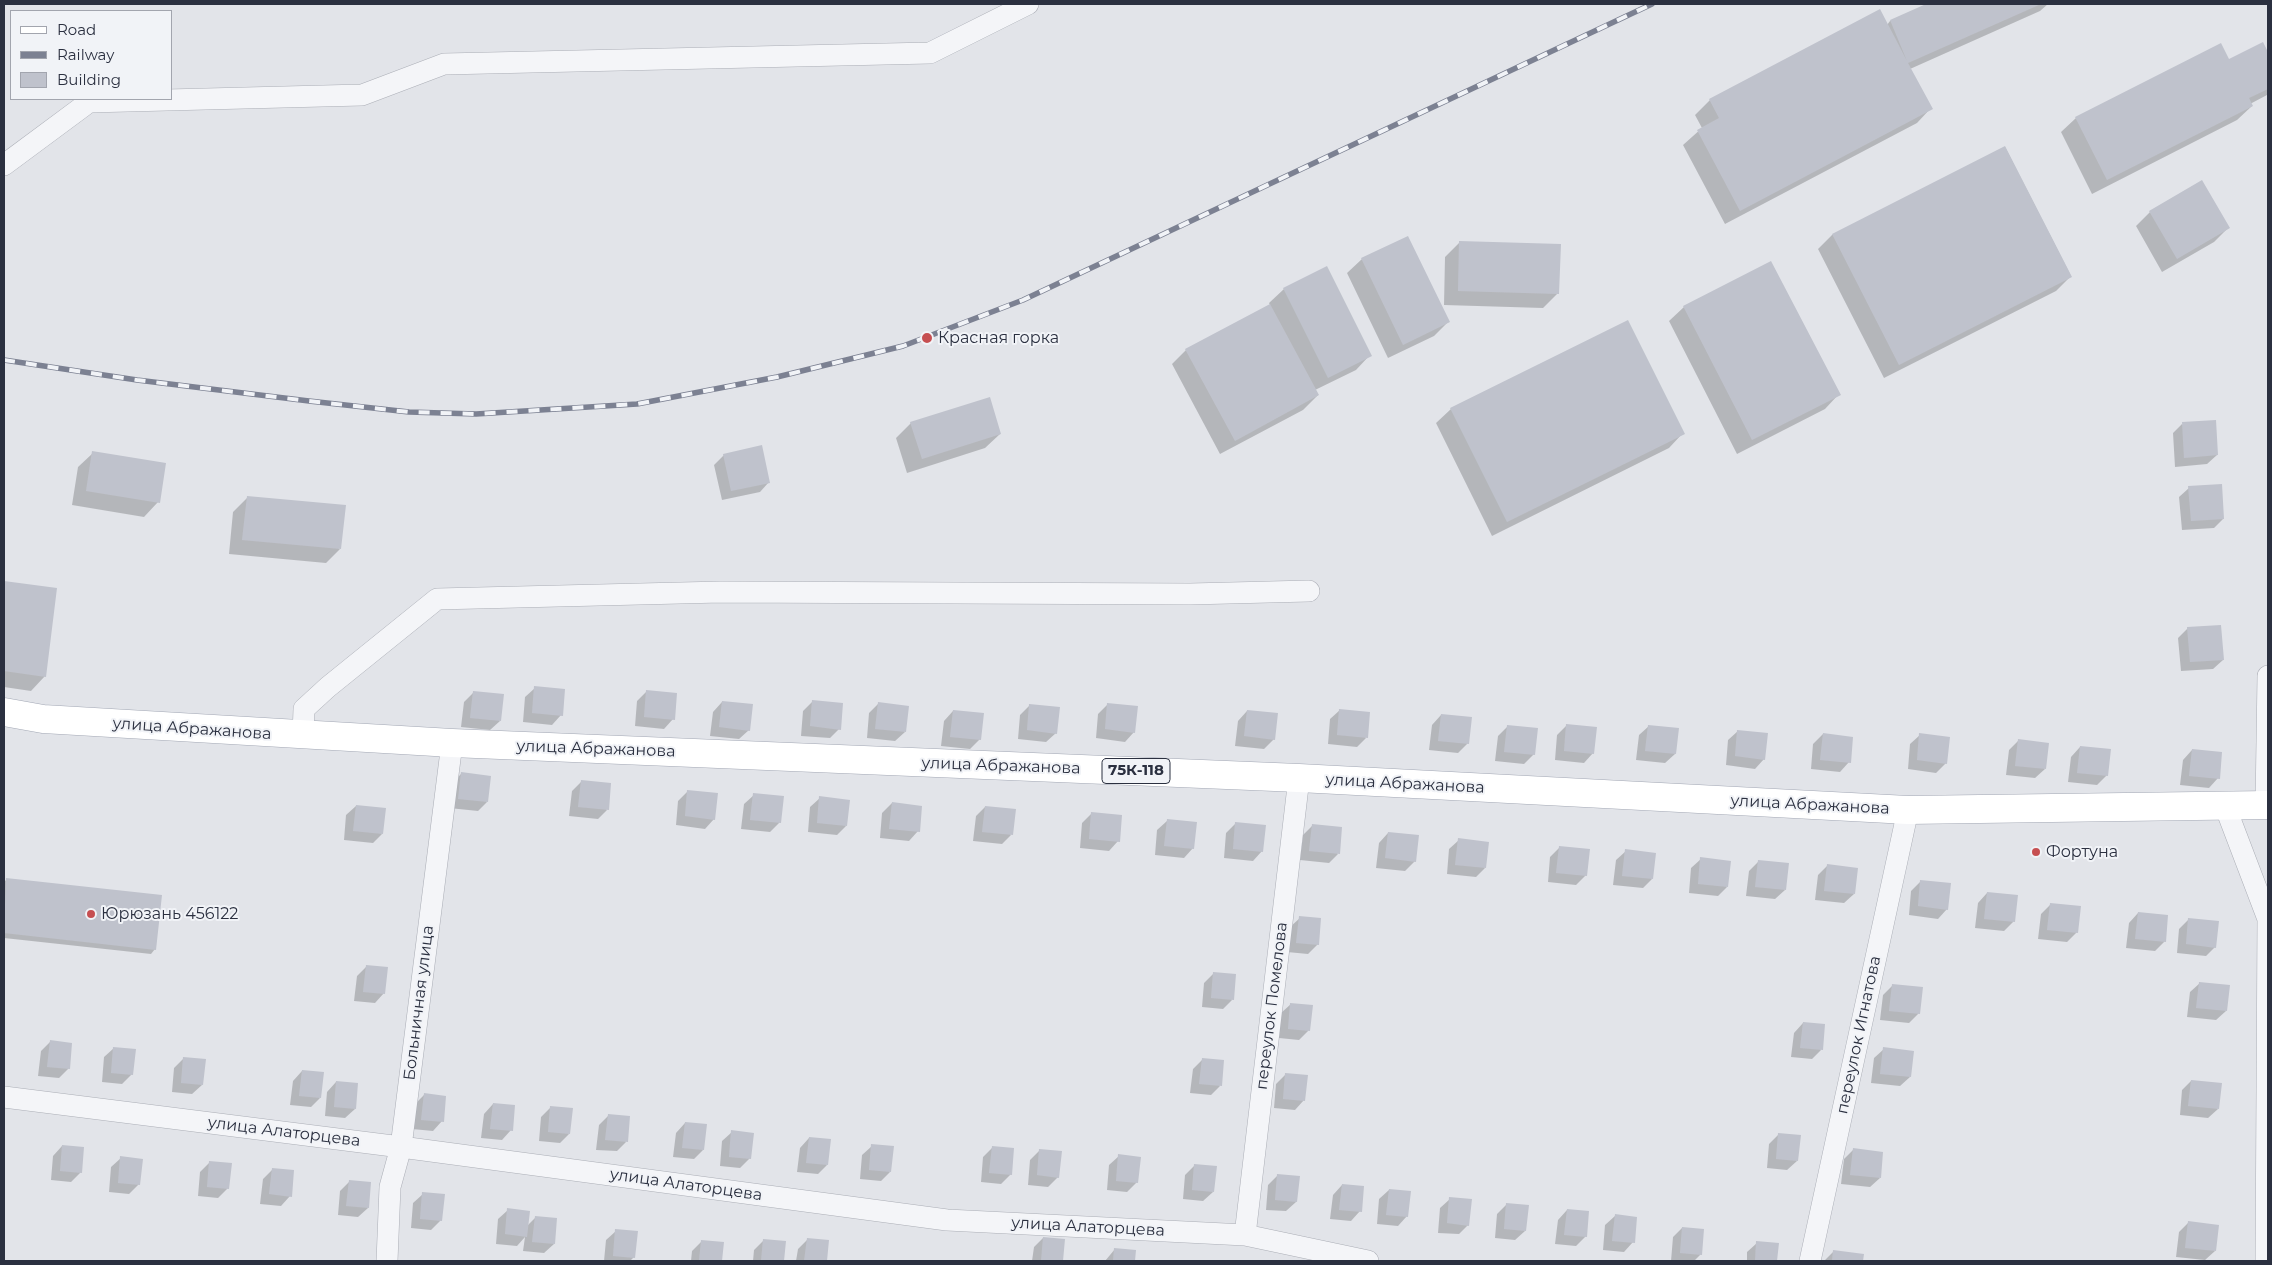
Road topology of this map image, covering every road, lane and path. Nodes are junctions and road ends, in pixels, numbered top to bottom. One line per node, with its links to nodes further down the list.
1 (1028, 4): 3 (street)
2 (167, 100): 4 (street)
3 (172, 100)
4 (4, 165)
5 (1309, 591): 8 (street)
6 (2268, 676): 11 (street)
7 (4, 712): 8 (main road, улица Абражанова / 75К-118)
8 (303, 736): 9 (main road, улица Абражанова / 75К-118)
9 (452, 743): 10 (main road, улица Абражанова / 75К-118); 15 (street, Больничная улица)
10 (1299, 778): 13 (main road, улица Абражанова / 75К-118); 16 (street, переулок Помелова)
11 (2267, 805): 12 (main road, улица Абражанова / 75К-118)
12 (2225, 806): 13 (main road, улица Абражанова / 75К-118); 20 (street)
13 (1908, 810): 19 (street, переулок Игнатова)
14 (4, 1097): 15 (street, улица Алаторцева)
15 (401, 1147): 16 (street, улица Алаторцева); 17 (street, Больничная улица)
16 (1245, 1235): 18 (street, улица Алаторцева)
17 (387, 1261)
18 (1368, 1261)
19 (1810, 1261)
20 (2266, 1261)

